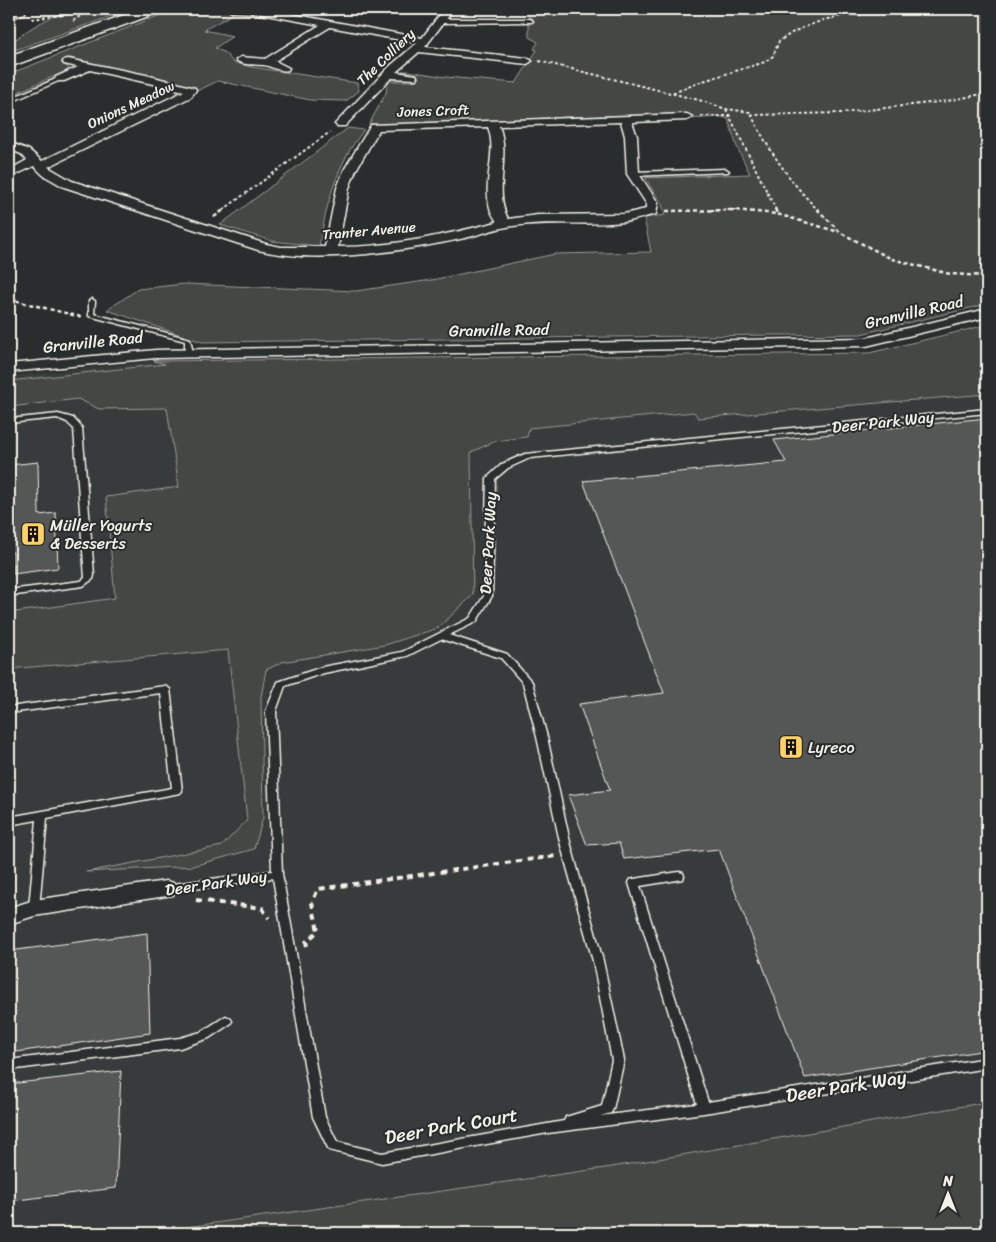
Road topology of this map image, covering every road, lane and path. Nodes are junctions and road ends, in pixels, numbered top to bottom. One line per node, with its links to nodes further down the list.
1 (19, 9): 10 (street)
2 (101, 9): 8 (path)
3 (155, 9): 18 (main road)
4 (232, 9): 5 (street)
5 (257, 9): 14 (street)
6 (449, 9): 12 (street, The Colliery)
7 (909, 9): 26 (path)
8 (86, 12): 9 (path); 11 (path)
9 (82, 15)
10 (9, 17)
11 (24, 20)
12 (441, 21): 13 (lane); 15 (street, The Colliery)
13 (530, 22)
14 (328, 24): 15 (street); 20 (street)
15 (420, 45): 17 (street); 23 (street, The Colliery)
16 (241, 60): 20 (street)
17 (527, 61): 26 (path)
18 (9, 62)
19 (68, 62): 21 (street, Onions Meadow)
20 (268, 62): 22 (street)
21 (87, 67): 25 (street); 37 (street, Onions Meadow)
22 (284, 68)
23 (388, 74): 24 (street); 35 (street, The Colliery)
24 (412, 77)
25 (60, 79): 28 (lane)
26 (672, 93): 29 (path)
27 (987, 94): 30 (path)
28 (9, 101)
29 (726, 109): 30 (path); 31 (path)
30 (751, 115): 45 (path)
31 (731, 116): 32 (path); 42 (path)
32 (688, 117): 33 (street, Jones Croft)
33 (625, 118): 34 (street, Jones Croft); 40 (street)
34 (492, 123): 43 (street); 46 (street, Jones Croft)
35 (341, 124): 44 (path)
36 (9, 145): 37 (street, Tranter Avenue)
37 (38, 163): 39 (street); 44 (street, Tranter Avenue)
38 (726, 171): 40 (lane)
39 (9, 174)
40 (633, 174): 41 (street)
41 (652, 211): 42 (path); 43 (street, Tranter Avenue)
42 (777, 214): 45 (path)
43 (504, 224): 46 (street, Tranter Avenue)
44 (201, 226): 46 (street, Tranter Avenue)
45 (841, 233): 47 (path)
46 (331, 251)
47 (987, 276)
48 (92, 301): 50 (lane)
49 (987, 313): 50 (street, Granville Road)
50 (189, 353): 51 (street, Granville Road)
51 (9, 368)
52 (987, 411): 55 (lane, Deer Park Way)
53 (9, 421): 54 (lane)
54 (9, 594)
55 (441, 636): 59 (lane); 60 (lane, Deer Park Way)
56 (9, 710): 57 (lane)
57 (42, 815): 58 (lane); 64 (lane)
58 (9, 821)
59 (568, 854): 67 (path); 72 (lane)
60 (277, 874): 62 (lane, Deer Park Way); 67 (lane, Deer Park Court)
61 (679, 876): 71 (lane)
62 (166, 889): 64 (street, Deer Park Way)
63 (198, 900): 66 (path)
64 (34, 908): 65 (street, Deer Park Way)
65 (9, 916)
66 (271, 922)
67 (293, 965): 72 (lane, Deer Park Court)
68 (226, 1020): 70 (lane)
69 (987, 1063): 71 (lane, Deer Park Way)
70 (9, 1064)
71 (704, 1108): 72 (lane, Deer Park Court)
72 (548, 1128)
73 (987, 1224): 74 (path)
74 (968, 1233)

